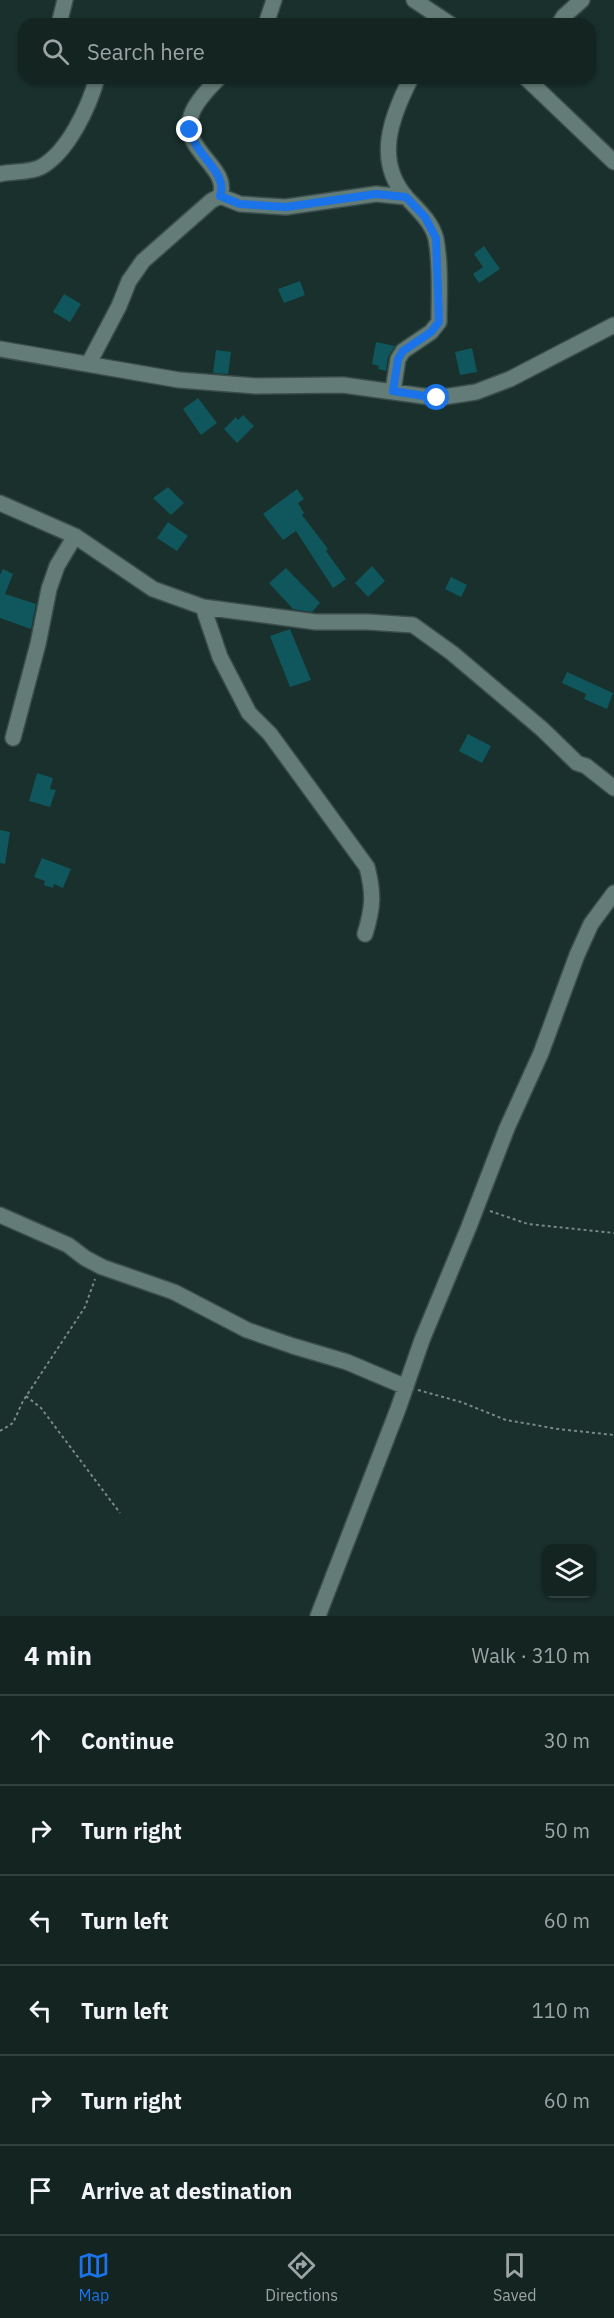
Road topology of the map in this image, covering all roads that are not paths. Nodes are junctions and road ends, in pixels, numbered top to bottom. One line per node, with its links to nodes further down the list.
1 (65, 0): 5 (street)
2 (274, 0): 6 (street)
3 (414, 0): 7 (street)
4 (582, 0): 8 (street)
5 (60, 18)
6 (268, 18)
7 (440, 18)
8 (563, 18)
9 (95, 84): 14 (street)
10 (213, 84): 15 (street)
11 (408, 84): 16 (street)
12 (534, 84): 13 (street)
13 (614, 162)
14 (0, 174)
15 (220, 196): 16 (street); 19 (street)
16 (406, 197): 20 (street)
17 (614, 325): 20 (street)
18 (0, 349): 19 (street)
19 (89, 363): 20 (street)
20 (393, 391)
21 (0, 503): 22 (street)
22 (75, 536): 23 (street); 24 (street)
23 (202, 607): 25 (street); 27 (street)
24 (13, 738)
25 (614, 788)
26 (614, 893): 29 (street)
27 (365, 934)
28 (0, 1215): 29 (street)
29 (406, 1387): 30 (street)
30 (318, 1616)

